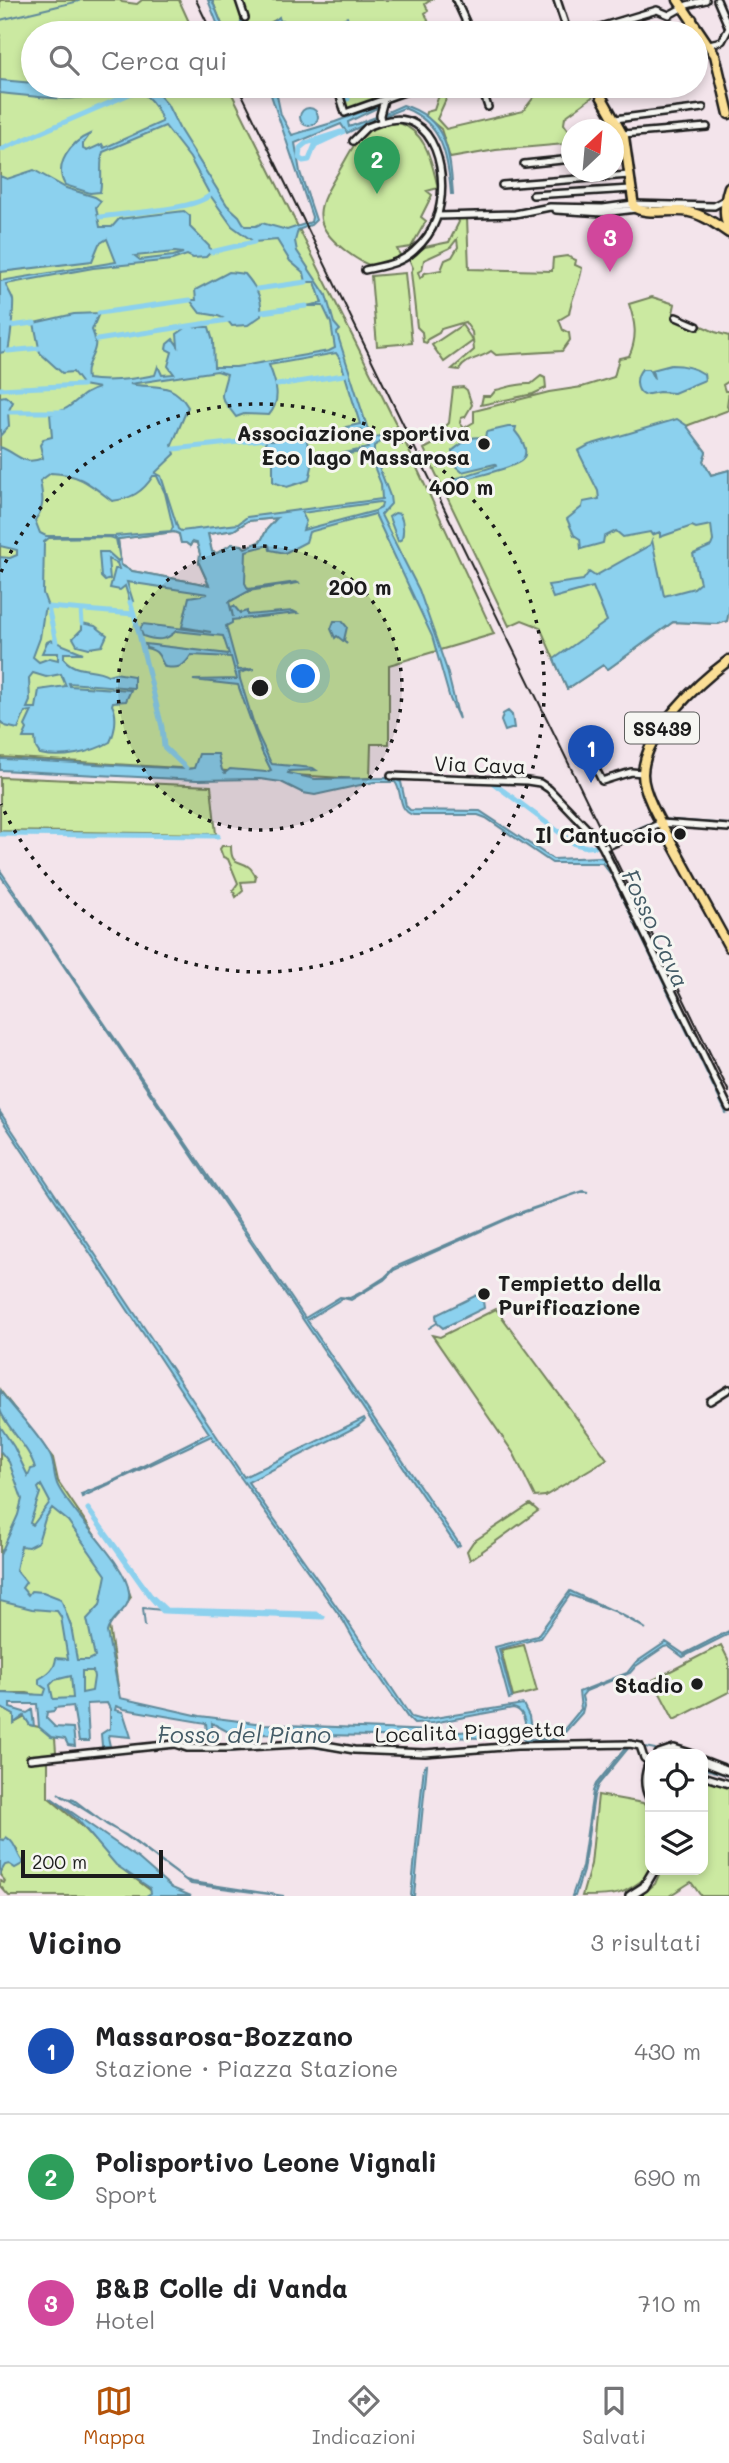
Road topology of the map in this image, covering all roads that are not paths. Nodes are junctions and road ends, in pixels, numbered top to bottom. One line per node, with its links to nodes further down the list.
1 (239, 0): 7 (street)
2 (456, 0): 9 (street)
3 (557, 0): 10 (street)
4 (706, 0): 6 (street)
5 (717, 0): 12 (street)
6 (681, 3): 8 (main road); 11 (street)
7 (245, 18)
8 (692, 19)
9 (466, 21)
10 (564, 21)
11 (620, 21)
12 (729, 28): 13 (street)
13 (726, 40): 14 (street)
14 (709, 44): 22 (main road)
15 (341, 98): 19 (street)
16 (389, 98): 19 (street)
17 (485, 98): 20 (street)
18 (602, 98): 23 (main road)
19 (384, 100): 24 (street)
20 (488, 107)
21 (703, 108): 23 (street)
22 (729, 114)
23 (615, 119)
24 (381, 122): 27 (street); 40 (street)
25 (707, 127): 26 (street)
26 (624, 134)
27 (353, 141)
28 (624, 142): 30 (main road)
29 (624, 154): 30 (street)
30 (627, 154): 33 (main road)
31 (561, 160): 32 (street)
32 (524, 164)
33 (629, 175): 34 (street); 36 (main road)
34 (502, 185)
35 (729, 187): 38 (main road)
36 (631, 189): 37 (street); 39 (main road)
37 (533, 195)
38 (725, 200): 39 (street); 41 (main road)
39 (634, 207): 40 (street); 41 (main road)
40 (437, 216): 43 (street)
41 (724, 225): 42 (main road)
42 (729, 233)
43 (365, 270)
44 (676, 317): 45 (street)
45 (697, 326)
46 (729, 660): 48 (main road, SS439)
47 (589, 755): 48 (street)
48 (643, 773): 50 (main road, SS439)
49 (391, 776): 52 (street, Via Cava)
50 (660, 821): 51 (street); 52 (street); 53 (main road, SS439)
51 (729, 828)
52 (603, 848): 54 (street, Via Cava)
53 (728, 944)
54 (729, 1108)
55 (729, 1389): 56 (street)
56 (710, 1401)
57 (30, 1759): 58 (street, Località Piaggetta)
58 (645, 1759)
59 (708, 1763): 60 (street)
60 (729, 1771)
61 (708, 1778): 62 (street)
62 (729, 1784)
63 (651, 1875): 64 (street)
64 (630, 1896)

